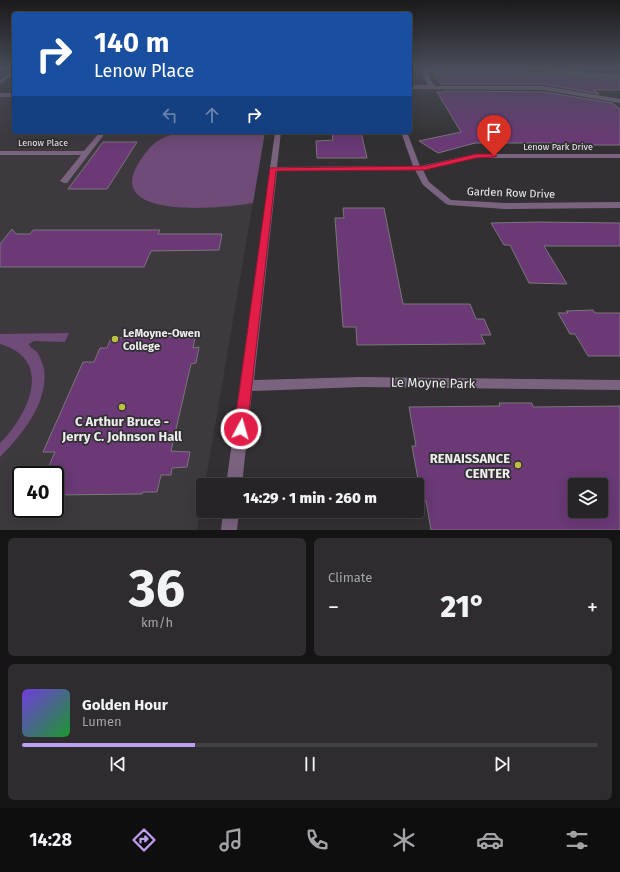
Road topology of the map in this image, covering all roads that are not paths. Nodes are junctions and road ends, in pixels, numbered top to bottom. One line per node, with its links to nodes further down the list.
1 (578, 94): 4 (street)
2 (0, 95): 3 (street)
3 (12, 95)
4 (620, 101)
5 (101, 134): 9 (street)
6 (278, 134): 12 (street)
7 (405, 134): 11 (street, Garden Row Drive)
8 (0, 153): 9 (street, Lenow Place)
9 (85, 153): 13 (street)
10 (620, 156): 11 (street, Lenow Park Drive)
11 (421, 168): 12 (street); 14 (street, Garden Row Drive)
12 (273, 169): 16 (street)
13 (64, 181)
14 (620, 205)
15 (620, 385): 16 (street, Le Moyne Park)
16 (246, 386): 17 (street)
17 (235, 478)
18 (230, 518): 19 (street)
19 (229, 530)

